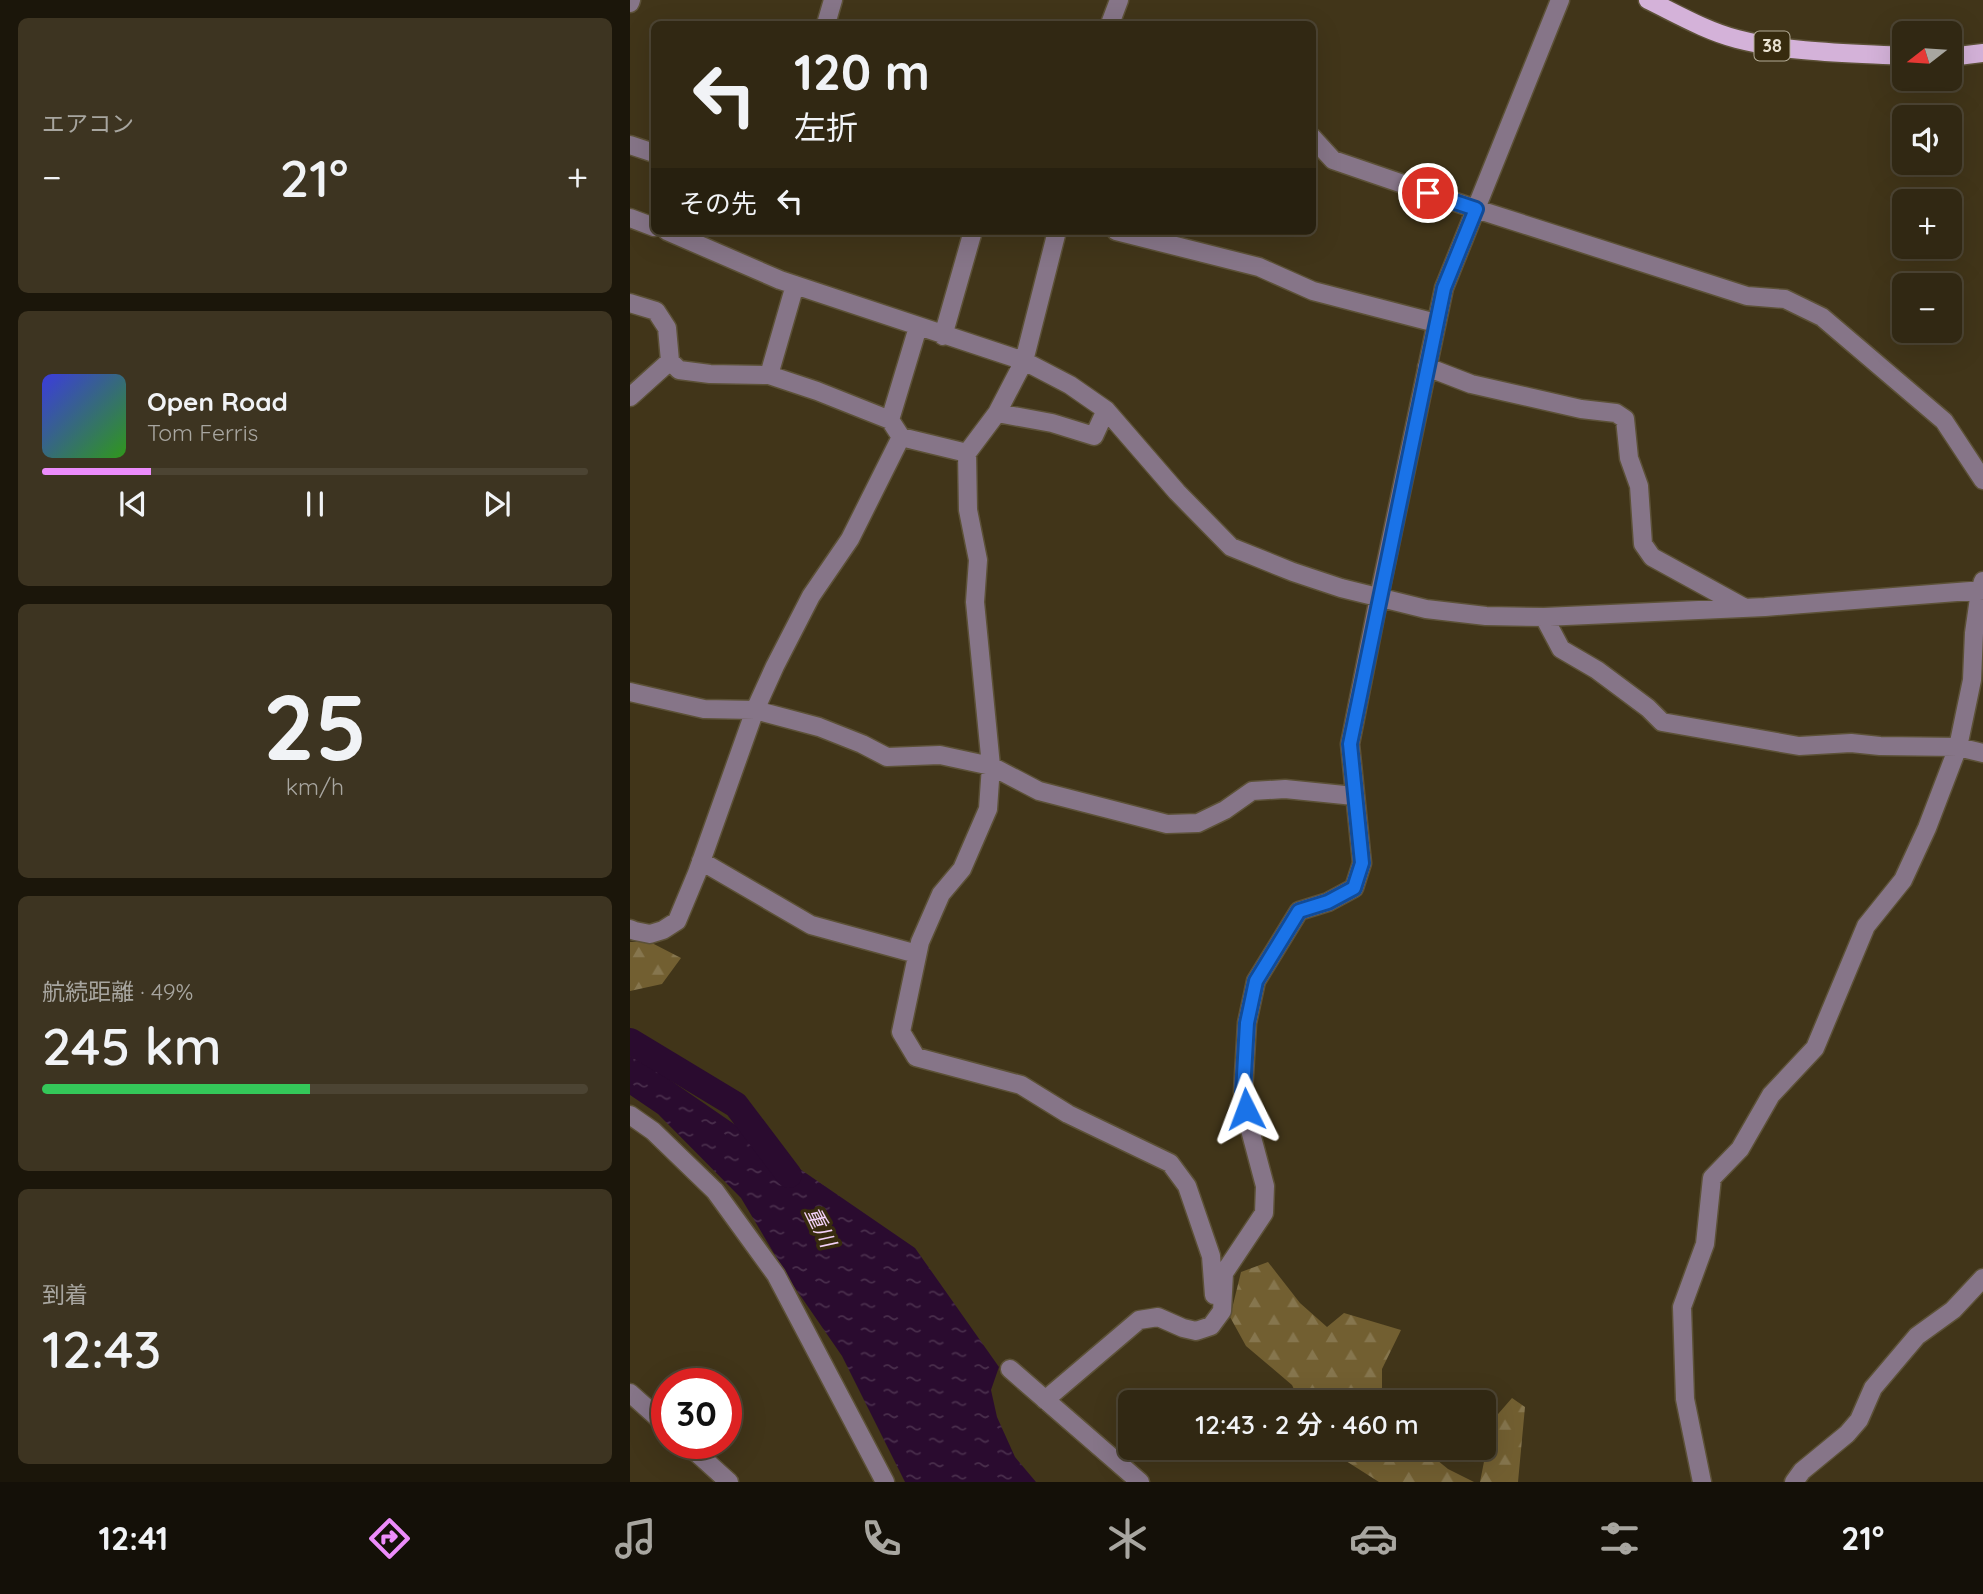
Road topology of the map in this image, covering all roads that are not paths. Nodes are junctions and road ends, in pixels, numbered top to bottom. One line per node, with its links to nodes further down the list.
1 (833, 0): 5 (street)
2 (1119, 0): 6 (street)
3 (1560, 0): 13 (street)
4 (1648, 0): 8 (main road, 38)
5 (827, 21)
6 (1111, 21)
7 (1983, 53): 9 (main road)
8 (1892, 55)
9 (1962, 56)
10 (1316, 141): 13 (street)
11 (630, 145): 12 (street)
12 (651, 152)
13 (1476, 209): 22 (street); 35 (street)
14 (630, 218): 15 (street)
15 (651, 226)
16 (676, 235): 20 (street)
17 (972, 235): 24 (street)
18 (1056, 235): 26 (street)
19 (1132, 235): 22 (street)
20 (795, 285): 23 (street); 28 (street)
21 (630, 303): 25 (street)
22 (1436, 323): 27 (street)
23 (919, 327): 24 (street); 32 (street)
24 (943, 336): 26 (street)
25 (670, 361): 28 (street); 29 (street)
26 (1024, 361): 30 (street); 31 (street)
27 (1427, 367): 37 (street); 38 (street)
28 (769, 375): 32 (street)
29 (630, 397)
30 (1106, 410): 31 (street); 37 (street)
31 (997, 413): 34 (street)
32 (890, 420): 33 (street)
33 (901, 437): 34 (street); 41 (street)
34 (967, 453): 44 (street)
35 (1983, 480)
36 (1982, 587): 38 (street); 42 (street)
37 (1379, 597): 39 (street); 45 (street)
38 (1745, 608): 39 (street)
39 (1544, 617): 42 (street)
40 (630, 692): 41 (street)
41 (755, 710): 44 (street); 46 (street)
42 (1958, 747): 43 (street); 60 (street)
43 (1983, 753)
44 (990, 766): 45 (street); 48 (street)
45 (1354, 796): 51 (street)
46 (701, 861): 47 (street); 48 (street)
47 (630, 929)
48 (917, 954): 51 (street)
49 (630, 1115): 58 (street)
50 (1983, 1278): 61 (street)
51 (1216, 1319): 54 (street)
52 (1010, 1369): 54 (street)
53 (630, 1393): 55 (street)
54 (1045, 1400): 59 (street)
55 (651, 1412)
56 (704, 1459): 57 (street)
57 (729, 1482)
58 (886, 1482)
59 (1140, 1482)
60 (1702, 1482)
61 (1794, 1482)

